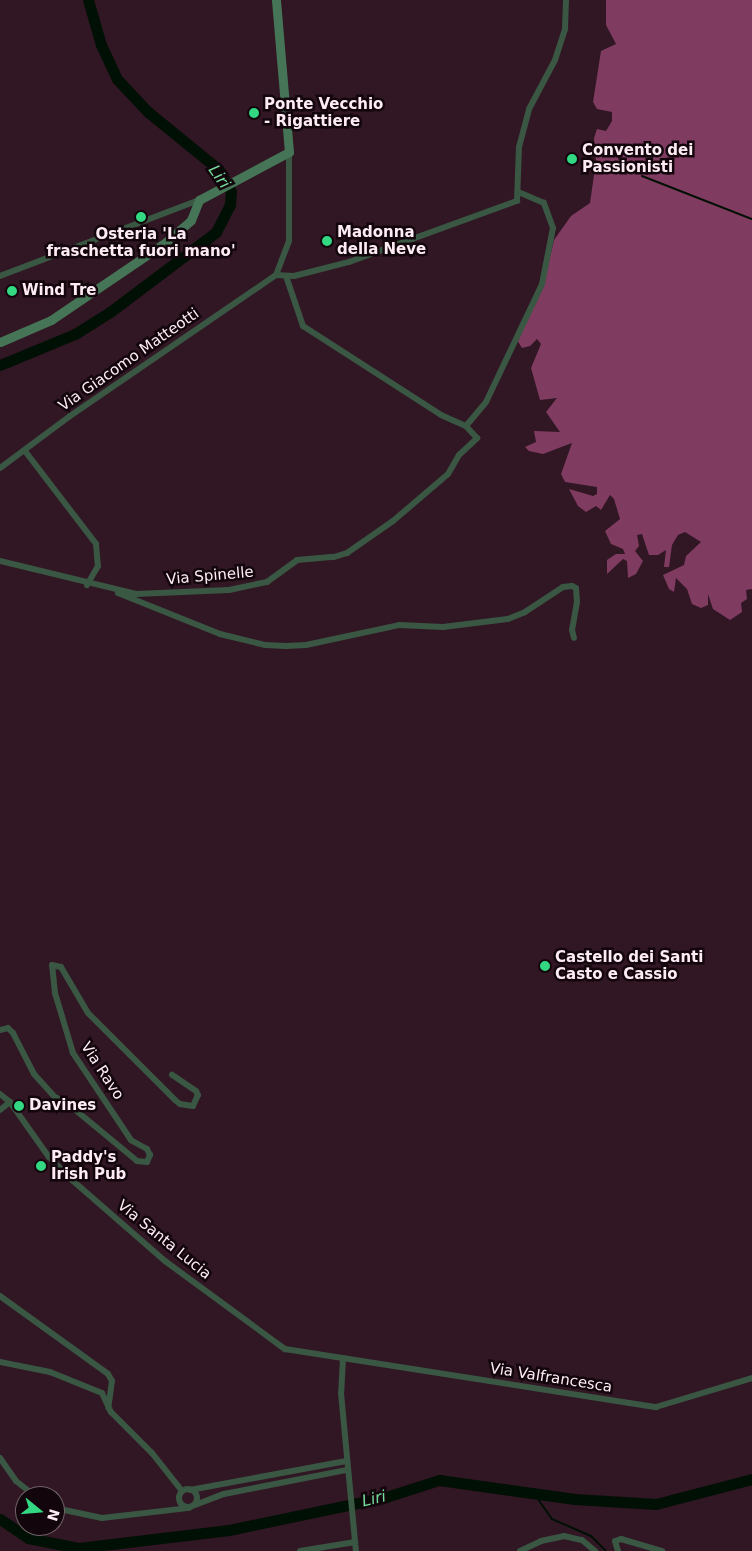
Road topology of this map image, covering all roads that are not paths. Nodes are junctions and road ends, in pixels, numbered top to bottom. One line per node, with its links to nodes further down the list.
1 (276, 0): 3 (street)
2 (566, 0): 4 (street)
3 (289, 152): 5 (street); 6 (street)
4 (520, 192): 8 (street); 10 (street)
5 (202, 199): 7 (street); 9 (street)
6 (276, 275): 8 (street); 11 (street, Via Giacomo Matteotti)
7 (0, 276)
8 (286, 276): 10 (street)
9 (0, 342)
10 (466, 426): 15 (street, Via Spinelle)
11 (25, 451): 12 (street, Via Giacomo Matteotti); 14 (street)
12 (0, 468)
13 (0, 561): 14 (street, Via Spinelle)
14 (87, 585): 15 (street, Via Spinelle)
15 (115, 591): 16 (street)
16 (574, 638)
17 (0, 1030): 18 (street, Via Ravo)
18 (172, 1075)
19 (0, 1094): 20 (street, Via Santa Lucia)
20 (10, 1102): 21 (street); 23 (street, Via Santa Lucia)
21 (0, 1110)
22 (0, 1296): 26 (street)
23 (343, 1358): 25 (street, Via Valfrancesca); 28 (street)
24 (0, 1362): 26 (street)
25 (752, 1378)
26 (108, 1409): 32 (street)
27 (0, 1458): 30 (street)
28 (346, 1461): 29 (street); 31 (street)
29 (346, 1470): 33 (street); 35 (street)
30 (22, 1486)
31 (190, 1490): 32 (street); 33 (street)
32 (182, 1491): 33 (street)
33 (192, 1506): 34 (street)
34 (65, 1510)
35 (355, 1542): 36 (street); 37 (street)
36 (300, 1551)
37 (356, 1551)
38 (520, 1551): 39 (street)
39 (595, 1551)
40 (618, 1551): 41 (street)
41 (662, 1551)

